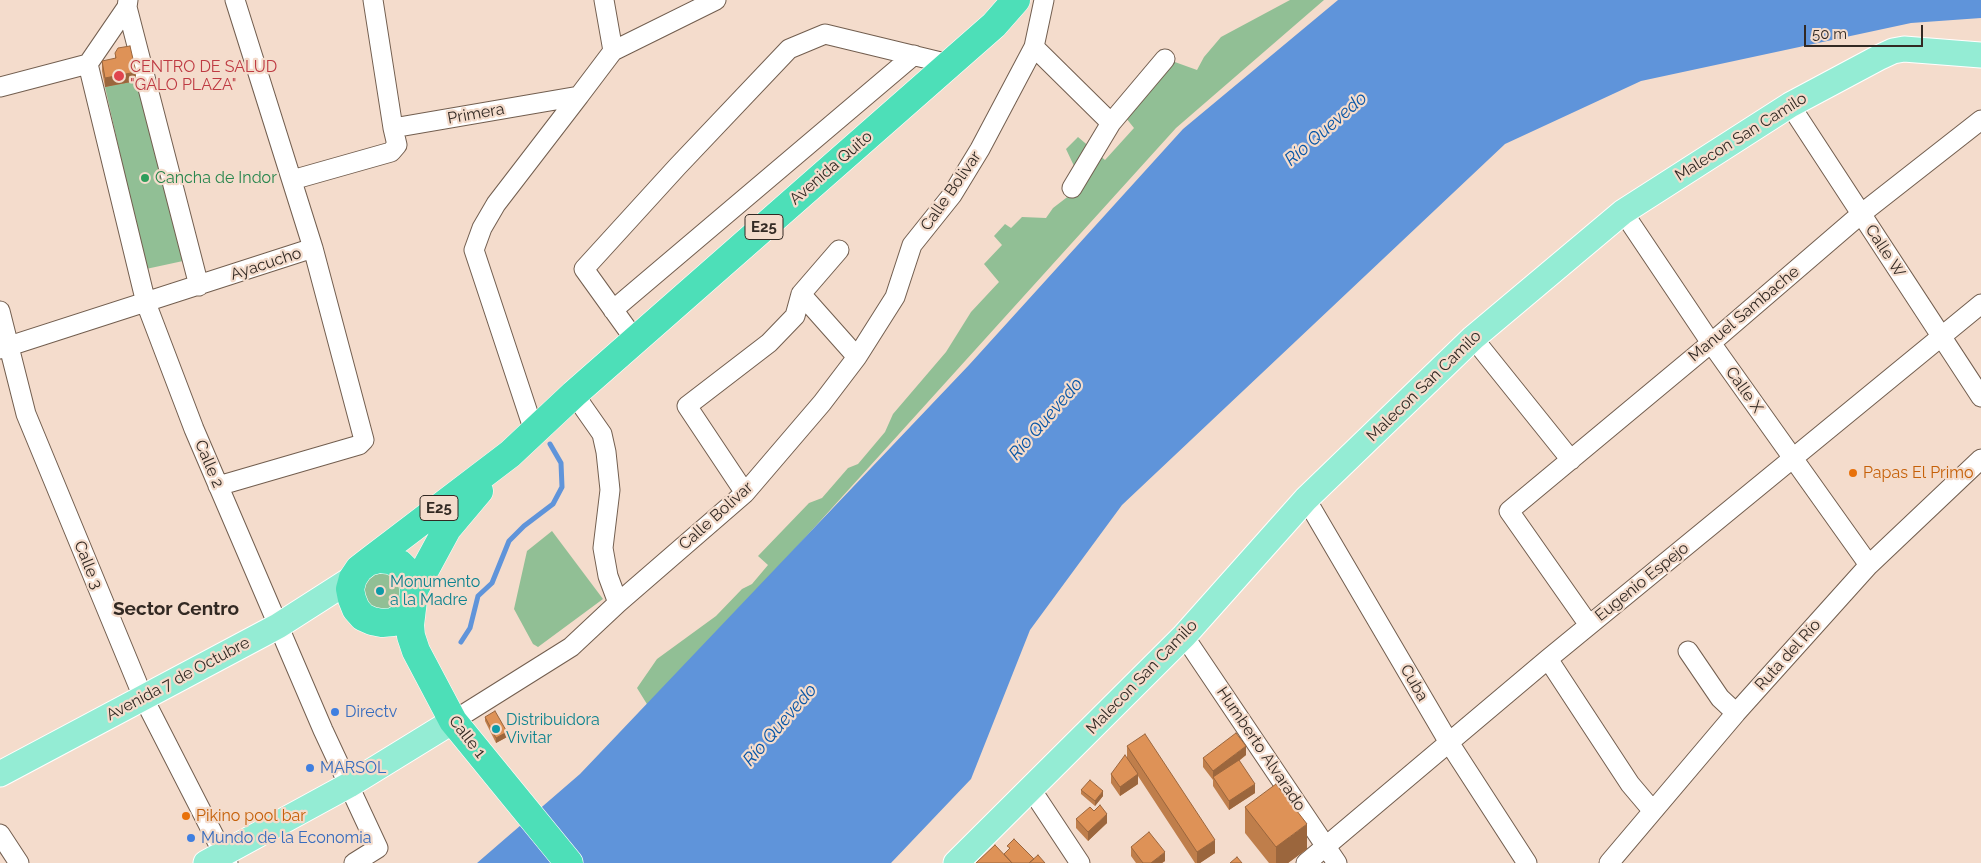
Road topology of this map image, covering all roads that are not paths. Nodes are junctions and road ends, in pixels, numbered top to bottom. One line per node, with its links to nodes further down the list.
1 (235, 0): 21 (street, Ayacucho)
2 (373, 0): 20 (street)
3 (604, 0): 9 (street)
4 (716, 0): 9 (street)
5 (1016, 0): 14 (highway, Avenida Quito / E25)
6 (1044, 0): 8 (street, Calle Bolivar)
7 (127, 4): 13 (street); 27 (street)
8 (1034, 47): 19 (street); 38 (street, Calle Bolivar)
9 (613, 51): 16 (street)
10 (1981, 54): 17 (main road, Malecon San Camilo)
11 (914, 55): 14 (street); 31 (street); 31 (street)
12 (1165, 59): 19 (street)
13 (88, 64): 15 (street); 29 (street, Calle 2)
14 (949, 64): 35 (highway, Avenida Quito / E25)
15 (0, 87)
16 (579, 96): 20 (street, Primera); 41 (street)
17 (1790, 105): 23 (main road, Malecon San Camilo); 24 (street, Calle W)
18 (1981, 120): 24 (street, Manuel Sambache)
19 (1111, 123): 22 (street)
20 (393, 128): 21 (street)
21 (292, 180): 25 (street, Ayacucho)
22 (1072, 188)
23 (1623, 212): 34 (main road, Malecon San Camilo); 36 (street, Calle X)
24 (1861, 214): 33 (street, Calle W); 36 (street, Manuel Sambache)
25 (313, 248): 27 (street, Ayacucho); 46 (street)
26 (839, 250): 28 (street)
27 (199, 286): 29 (street, Ayacucho)
28 (801, 294): 38 (street); 47 (street)
29 (146, 303): 37 (street, Ayacucho); 46 (street, Calle 2)
30 (1981, 304): 33 (street, Eugenio Espejo)
31 (613, 310): 35 (street)
32 (0, 311): 37 (street, Calle 3)
33 (1941, 337): 40 (street, Calle W); 43 (street, Eugenio Espejo)
34 (1474, 338): 45 (street); 48 (main road, Malecon San Camilo)
35 (635, 340): 39 (highway, Avenida Quito / E25)
36 (1711, 343): 43 (street, Calle X); 45 (street, Manuel Sambache)
37 (5, 348): 60 (street, Calle 3)
38 (856, 357): 47 (street, Calle Bolivar)
39 (574, 394): 41 (highway, Avenida Quito / E25); 52 (street)
40 (1981, 397)
41 (534, 431): 42 (highway, Avenida Quito / E25)
42 (510, 454): 50 (highway, Avenida Quito / E25); 51 (highway, Avenida Quito / E25)
43 (1793, 459): 49 (street, Calle X); 54 (street, Eugenio Espejo)
44 (1981, 459): 49 (street, Ruta del Río)
45 (1571, 460): 54 (street, Manuel Sambache)
46 (218, 486): 55 (street, Calle 2)
47 (745, 493): 52 (street, Calle Bolivar)
48 (1306, 499): 56 (main road, Malecon San Camilo); 63 (street, Cuba)
49 (1868, 565): 61 (street, Ruta del Río)
50 (361, 570): 51 (highway); 53 (highway, E25); 55 (main road, Avenida 7 de Octubre)
51 (414, 595): 53 (highway, E25); 59 (highway, Calle 1 / E25)
52 (618, 603): 62 (street, Calle Bolivar)
53 (382, 623): 59 (highway, Calle 1 / E25)
54 (1589, 625): 58 (street, Eugenio Espejo)
55 (278, 626): 60 (main road, Avenida 7 de Octubre); 65 (street, Calle 2)
56 (1184, 636): 66 (main road, Malecon San Camilo); 69 (street, Humberto Alvarado)
57 (1688, 651): 61 (street)
58 (1548, 659): 63 (street, Eugenio Espejo); 67 (street)
59 (424, 664): 62 (highway, Calle 1 / E25)
60 (143, 697): 64 (main road, Avenida 7 de Octubre); 70 (street, Calle 3)
61 (1736, 713): 67 (street, Ruta del Río)
62 (453, 722): 65 (main road, Calle Bolivar); 73 (highway, Calle 1 / E25)
63 (1448, 741): 69 (street, Eugenio Espejo); 78 (street, Cuba)
64 (0, 774)
65 (348, 785): 70 (main road, Calle Bolivar); 72 (street, Calle 2)
66 (1031, 789): 74 (main road, Malecon San Camilo); 75 (street)
67 (1652, 810): 79 (street, Ruta del Río)
68 (0, 834): 71 (street)
69 (1326, 845): 76 (street, Eugenio Espejo); 77 (street, Humberto Alvarado)
70 (219, 860)
71 (19, 863)
72 (354, 863)
73 (569, 863)
74 (956, 863)
75 (1080, 863)
76 (1306, 863)
77 (1337, 863)
78 (1527, 863)
79 (1609, 863)

